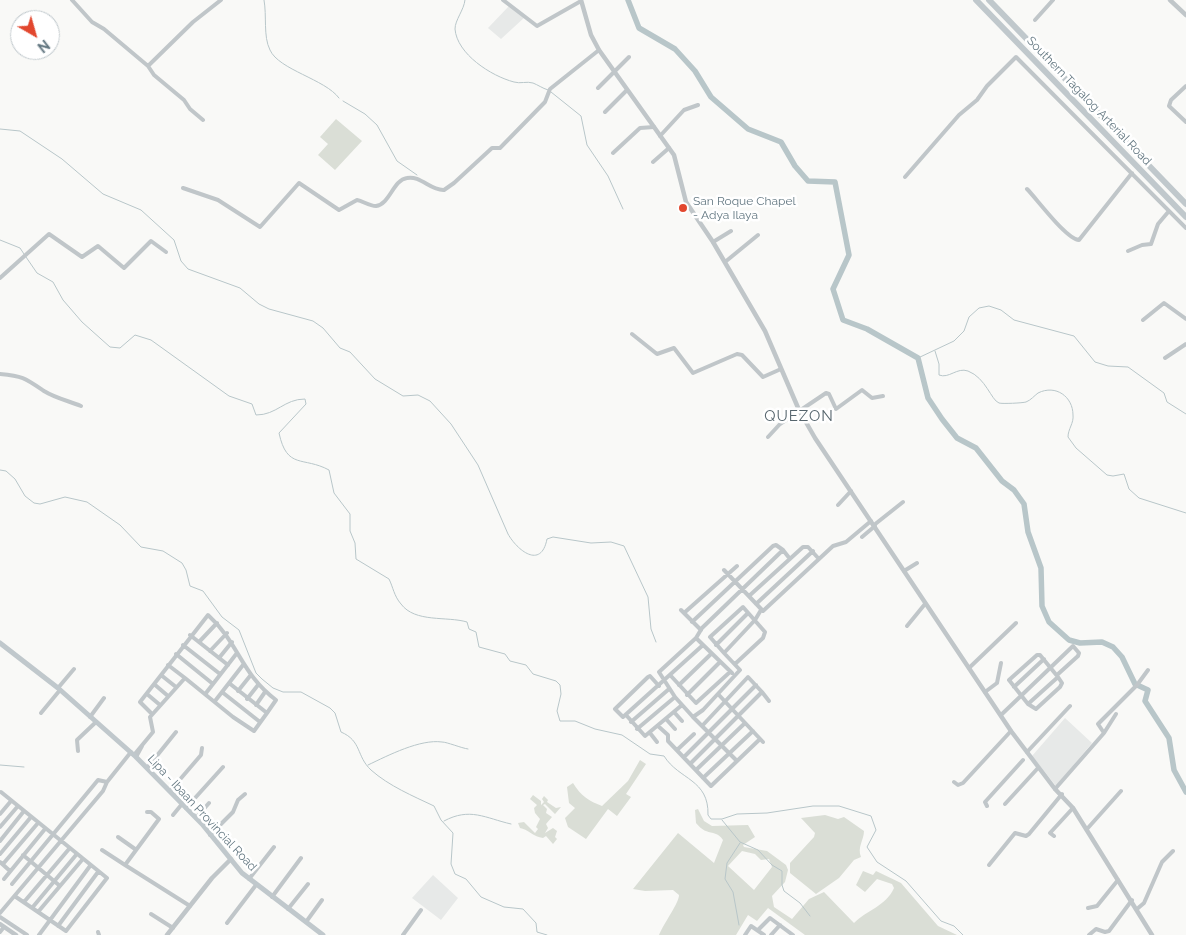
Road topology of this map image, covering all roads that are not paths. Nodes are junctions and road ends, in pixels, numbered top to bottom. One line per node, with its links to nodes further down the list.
1 (72, 0): 13 (street)
2 (221, 0): 13 (street)
3 (502, 0): 8 (street)
4 (976, 0): 33 (highway, Southern Tagalog Arterial Road)
5 (989, 0): 31 (highway, Southern Tagalog Arterial Road)
6 (1053, 0): 10 (street)
7 (1170, 0): 9 (street)
8 (581, 1): 11 (street)
9 (1186, 15)
10 (1035, 20)
11 (599, 50): 14 (street); 29 (street)
12 (629, 57): 14 (street)
13 (148, 66): 20 (street)
14 (615, 72): 16 (street); 17 (street)
15 (1186, 86): 21 (street)
16 (598, 88)
17 (627, 90): 19 (street); 22 (street)
18 (698, 105): 23 (street)
19 (605, 112)
20 (203, 120)
21 (1186, 122)
22 (654, 127): 23 (street); 25 (street)
23 (660, 136): 24 (street)
24 (670, 148): 26 (street); 37 (street)
25 (613, 153)
26 (653, 162)
27 (1132, 173): 28 (street); 30 (street); 32 (street)
28 (905, 177)
29 (183, 188)
30 (1027, 190)
31 (1186, 204)
32 (1168, 211): 34 (street); 38 (street)
33 (1186, 217)
34 (1186, 228)
35 (731, 231): 37 (street)
36 (758, 235): 40 (street)
37 (713, 242): 40 (street)
38 (1128, 250)
39 (166, 252): 41 (street)
40 (725, 262): 47 (street)
41 (0, 278)
42 (1186, 319): 43 (street)
43 (1143, 320)
44 (632, 334): 47 (street)
45 (1186, 344): 46 (street)
46 (1165, 358)
47 (781, 369): 51 (street)
48 (0, 374): 50 (street)
49 (883, 396): 51 (street)
50 (81, 406)
51 (799, 410): 52 (street); 53 (street)
52 (768, 438)
53 (851, 491): 55 (street); 56 (street)
54 (903, 502): 56 (street)
55 (838, 505)
56 (873, 524): 57 (street); 61 (street); 64 (street)
57 (862, 537)
58 (783, 550): 60 (street); 66 (street); 67 (street)
59 (813, 552): 60 (street); 61 (street); 69 (street)
60 (790, 559): 68 (street)
61 (819, 559): 71 (street)
62 (917, 563): 64 (street)
63 (736, 566): 65 (street)
64 (904, 571): 70 (street)
65 (726, 572): 66 (street); 74 (street)
66 (736, 582): 67 (street); 74 (street)
67 (743, 589): 68 (street); 78 (street)
68 (749, 596): 69 (street)
69 (756, 604): 71 (street)
70 (925, 604): 77 (street); 102 (street)
71 (761, 610): 73 (street)
72 (748, 613): 73 (street); 85 (street); 85 (street)
73 (755, 620): 90 (street); 97 (street)
74 (692, 622): 78 (street)
75 (216, 623): 79 (street); 80 (street); 82 (street)
76 (1016, 623): 102 (street)
77 (907, 626)
78 (701, 630): 81 (street)
79 (227, 633): 83 (street); 88 (street)
80 (190, 635): 82 (street); 86 (street)
81 (696, 638): 87 (street); 115 (street)
82 (199, 642): 88 (street)
83 (232, 642): 89 (street); 93 (street)
84 (0, 643): 125 (main road, Lipa - Ibaan Provincial Road)
85 (716, 644): 90 (street)
86 (183, 645): 91 (street); 107 (street)
87 (702, 645): 92 (street); 111 (street)
88 (210, 651): 93 (street)
89 (237, 653): 99 (street); 100 (street)
90 (724, 653): 97 (street)
91 (176, 654): 98 (street); 118 (street)
92 (711, 654): 95 (street); 120 (street)
93 (219, 658): 99 (street)
94 (1044, 659): 101 (street); 124 (street); 124 (street)
95 (720, 662): 106 (street); 134 (street)
96 (1001, 663): 131 (street)
97 (735, 664): 104 (street)
98 (168, 665): 108 (street); 114 (street)
99 (228, 665): 107 (street)
100 (243, 665): 110 (street); 116 (street)
101 (1050, 667): 112 (street); 112 (street); 137 (street)
102 (969, 668): 131 (street)
103 (74, 669): 125 (street)
104 (740, 670): 109 (street); 113 (street)
105 (1148, 670): 174 (street)
106 (730, 672): 109 (street); 134 (street)
107 (220, 674): 118 (street)
108 (161, 675): 117 (street); 123 (street)
109 (736, 675): 135 (street)
110 (250, 676): 119 (street); 127 (street)
111 (672, 676): 115 (street); 120 (street)
112 (1058, 676): 144 (street); 144 (street)
113 (748, 677): 121 (street); 143 (street)
114 (185, 678): 123 (street); 132 (street)
115 (664, 682): 122 (street); 126 (street)
116 (229, 683): 127 (street); 128 (street)
117 (154, 684): 133 (street); 136 (street)
118 (213, 684): 132 (street)
119 (258, 685): 129 (street); 140 (street)
120 (678, 685): 134 (street)
121 (756, 685): 130 (street); 149 (street)
122 (659, 686): 155 (street); 155 (street)
123 (176, 687): 136 (street)
124 (1014, 687): 137 (street)
125 (59, 689): 151 (street); 158 (main road, Lipa - Ibaan Provincial Road)
126 (670, 689): 138 (street); 164 (street)
127 (238, 691): 140 (street)
128 (222, 692): 141 (street); 163 (street)
129 (265, 692): 146 (street); 152 (street)
130 (762, 692): 142 (street); 156 (street)
131 (985, 692): 157 (street)
132 (206, 693): 141 (street)
133 (147, 694): 145 (street); 153 (street)
134 (687, 694)
135 (718, 694): 143 (street); 159 (street)
136 (168, 696): 145 (street)
137 (1021, 696): 144 (street); 157 (street)
138 (675, 697): 147 (street); 168 (street)
139 (104, 698): 158 (street)
140 (247, 699): 146 (street)
141 (215, 701): 163 (street)
142 (769, 701)
143 (725, 702): 149 (street); 167 (street)
144 (1028, 704)
145 (160, 705): 153 (street)
146 (256, 705): 152 (street)
147 (682, 705): 150 (street); 159 (street)
148 (1070, 706): 185 (street)
149 (731, 708): 156 (street); 173 (street)
150 (674, 712): 160 (street); 161 (street)
151 (41, 713)
152 (267, 713): 163 (street)
153 (152, 714): 184 (street)
154 (1116, 714): 174 (street)
155 (626, 715): 164 (street)
156 (738, 715): 165 (street); 177 (street)
157 (1001, 715): 171 (street)
158 (90, 717): 162 (main road, Lipa - Ibaan Provincial Road)
159 (693, 717): 167 (street)
160 (666, 719): 166 (street); 169 (street)
161 (682, 721)
162 (96, 722): 182 (street); 184 (main road, Lipa - Ibaan Provincial Road)
163 (260, 722)
164 (632, 722): 168 (street)
165 (745, 723): 170 (street); 179 (street)
166 (658, 726): 175 (street); 181 (street)
167 (702, 726): 173 (street)
168 (637, 729): 175 (street)
169 (675, 729)
170 (753, 731): 183 (street); 187 (street)
171 (1011, 731): 185 (street); 195 (street)
172 (176, 732): 190 (street)
173 (708, 732): 177 (street); 186 (street)
174 (1104, 733): 196 (street)
175 (650, 734): 178 (street)
176 (694, 734): 181 (street)
177 (716, 739): 179 (street); 188 (street)
178 (657, 742)
179 (722, 745): 183 (street); 192 (street)
180 (202, 748): 197 (street)
181 (677, 750): 186 (street)
182 (78, 752)
183 (730, 753): 187 (street); 193 (street)
184 (135, 754): 190 (main road, Lipa - Ibaan Provincial Road); 194 (street)
185 (1026, 756): 191 (street); 210 (street)
186 (684, 757): 188 (street)
187 (738, 761): 193 (street)
188 (690, 764): 192 (street)
189 (223, 767): 209 (street)
190 (147, 768): 197 (main road, Lipa - Ibaan Provincial Road)
191 (1038, 768): 196 (street); 206 (street)
192 (696, 770): 193 (street)
193 (704, 778)
194 (107, 782): 202 (street); 208 (street)
195 (954, 782)
196 (1055, 788): 201 (street)
197 (170, 791): 209 (main road, Lipa - Ibaan Provincial Road)
198 (1121, 791): 221 (street)
199 (3, 794): 203 (street); 204 (street)
200 (245, 794): 223 (street)
201 (1062, 794): 211 (street); 242 (street)
202 (83, 799): 208 (street); 222 (street)
203 (0, 800)
204 (11, 801): 207 (street); 214 (street)
205 (209, 803): 217 (street)
206 (1005, 804)
207 (18, 806): 212 (street); 219 (street)
208 (91, 806): 227 (street)
209 (184, 806): 215 (street); 217 (main road, Lipa - Ibaan Provincial Road)
210 (987, 806)
211 (1073, 808): 221 (street); 224 (street)
212 (24, 812): 216 (street); 226 (street)
213 (147, 812): 230 (street)
214 (0, 814)
215 (173, 816)
216 (31, 817): 218 (street); 233 (street)
217 (196, 818): 223 (main road, Lipa - Ibaan Provincial Road)
218 (38, 823): 220 (street); 240 (street)
219 (0, 827)
220 (45, 829): 222 (street); 234 (street)
221 (1087, 829): 250 (street)
222 (52, 835): 227 (street); 239 (street)
223 (210, 835): 237 (main road, Lipa - Ibaan Provincial Road)
224 (1054, 836)
225 (118, 837): 230 (street)
226 (0, 841)
227 (61, 842): 229 (street); 244 (street)
228 (274, 847): 249 (street)
229 (69, 849): 235 (street); 247 (street)
230 (135, 849): 241 (street)
231 (102, 850): 241 (street)
232 (1172, 851): 265 (street)
233 (0, 854)
234 (23, 855): 239 (street); 245 (street)
235 (76, 855): 238 (street); 251 (street)
236 (301, 858): 257 (street)
237 (231, 859): 249 (main road, Lipa - Ibaan Provincial Road); 261 (street)
238 (82, 860): 243 (street); 255 (street)
239 (31, 861): 244 (street); 252 (street)
240 (1, 863): 245 (street)
241 (125, 865): 261 (street)
242 (990, 865)
243 (90, 866): 246 (street); 270 (street)
244 (39, 868): 247 (street); 256 (street)
245 (10, 871): 248 (street)
246 (98, 872): 275 (street); 275 (street)
247 (47, 875): 251 (street); 260 (street)
248 (4, 879)
249 (248, 879): 254 (main road, Lipa - Ibaan Provincial Road)
250 (1118, 880): 259 (street); 263 (street)
251 (55, 881): 255 (street); 262 (street)
252 (12, 884)
253 (308, 884): 264 (street)
254 (256, 885): 257 (main road, Lipa - Ibaan Provincial Road); 272 (street)
255 (60, 886): 267 (street)
256 (16, 896): 260 (street); 269 (street)
257 (272, 897): 264 (main road, Lipa - Ibaan Provincial Road)
258 (322, 900): 271 (street)
259 (1132, 900): 265 (street); 289 (street)
260 (24, 902): 262 (street)
261 (190, 906): 276 (street)
262 (32, 908): 267 (street)
263 (1088, 908)
264 (288, 909): 271 (main road, Lipa - Ibaan Provincial Road)
265 (1137, 909): 290 (street)
266 (421, 910): 285 (street)
267 (38, 912): 270 (street)
268 (151, 914): 276 (street)
269 (0, 915): 281 (street)
270 (50, 920): 275 (street); 282 (street)
271 (306, 922): 284 (main road, Lipa - Ibaan Provincial Road)
272 (227, 923)
273 (780, 925): 277 (street); 279 (street); 288 (street)
274 (2, 926): 278 (street); 280 (street)
275 (58, 926)
276 (173, 928): 283 (street)
277 (758, 930): 286 (street); 287 (street)
278 (0, 932)
279 (790, 934)
280 (16, 935)
281 (27, 935)
282 (39, 935)
283 (167, 935)
284 (323, 935)
285 (403, 935)
286 (745, 935)
287 (764, 935)
288 (771, 935)
289 (1089, 935)
290 (1152, 935)

